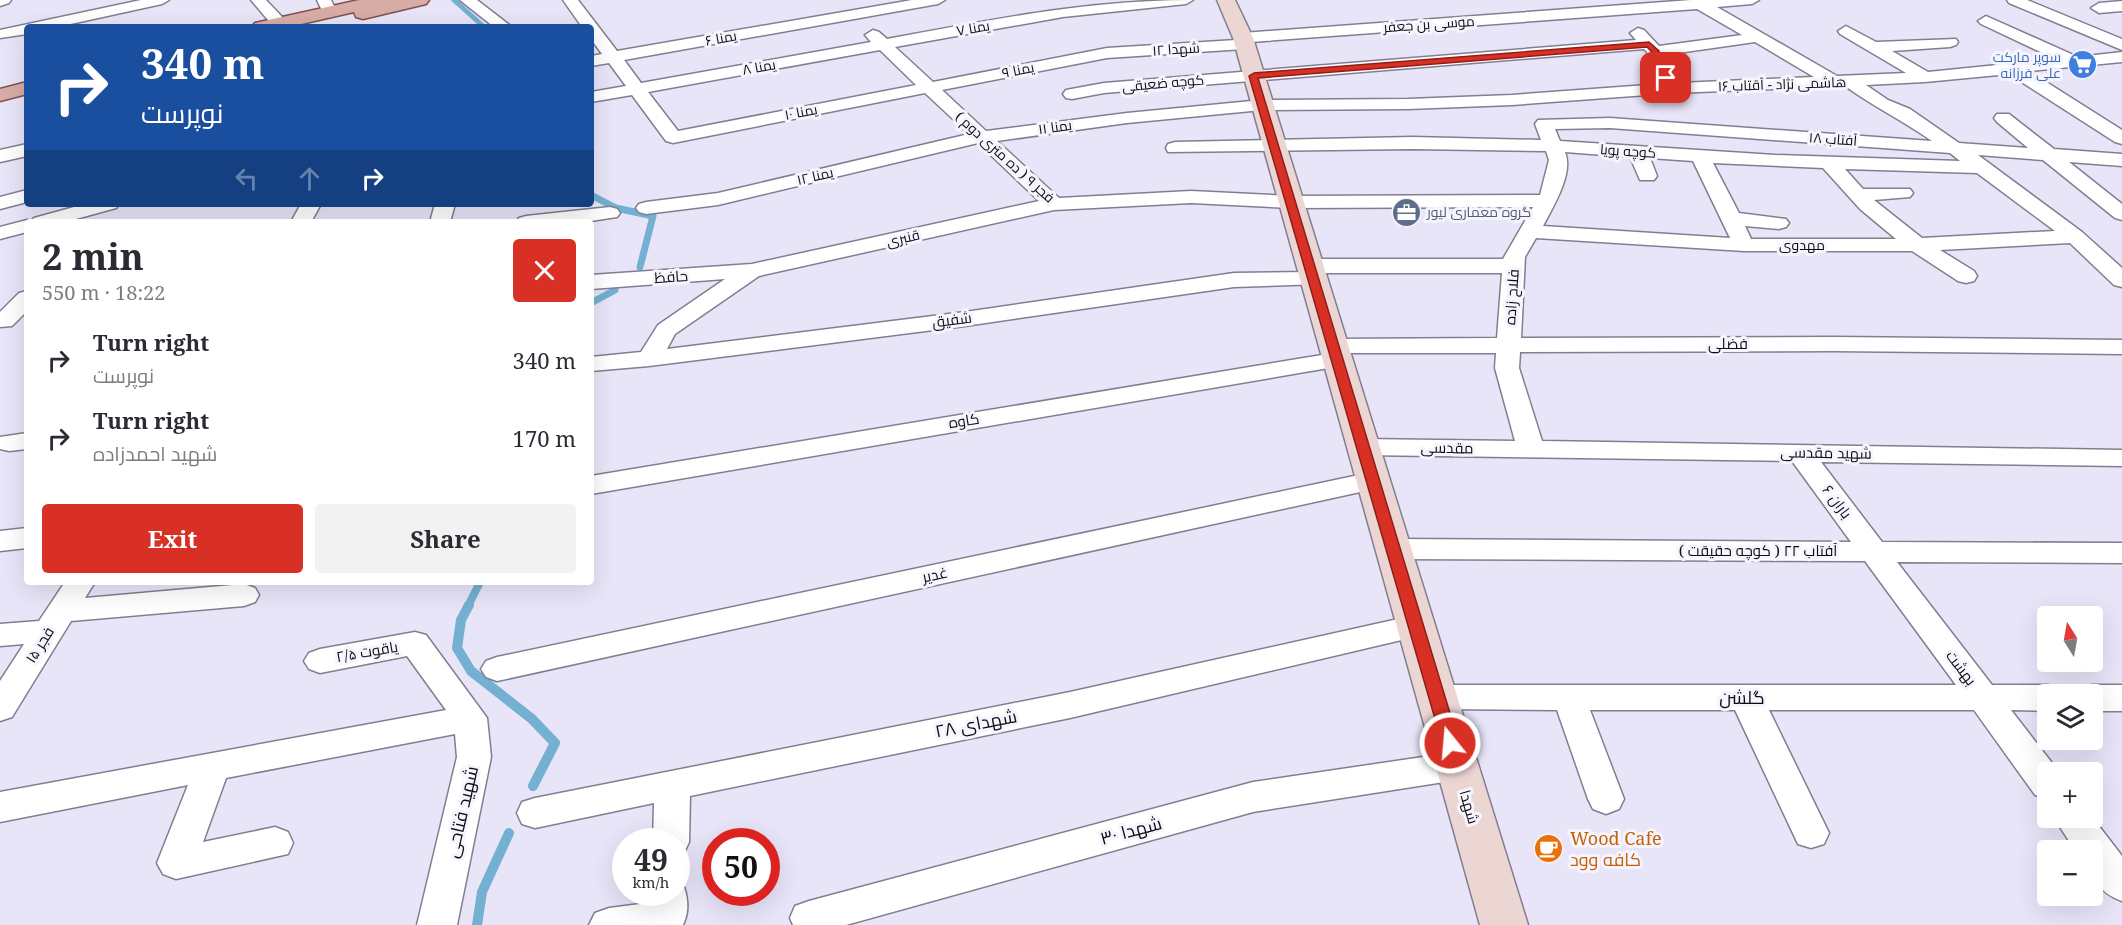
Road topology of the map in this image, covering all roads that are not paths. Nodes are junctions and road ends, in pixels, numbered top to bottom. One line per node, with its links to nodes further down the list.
1 (162, 0): 17 (street)
2 (258, 0): 25 (street)
3 (384, 0): 18 (main road)
4 (420, 0): 27 (main road)
5 (466, 0): 28 (street)
6 (588, 0): 13 (street)
7 (834, 0): 21 (street, فجر ۹ ( ده متری دوم ))
8 (938, 0): 21 (street, یمنا ۶)
9 (1186, 0): 37 (street, یمنا ۷)
10 (1226, 0): 35 (main road, شهدا)
11 (1752, 0): 14 (street, موسی بن جعفر)
12 (2014, 0): 38 (street)
13 (571, 1): 29 (street)
14 (1724, 1): 15 (street, موسی بن جعفر)
15 (1700, 4): 16 (street, موسی بن جعفر); 34 (street)
16 (1611, 5): 35 (street, موسی بن جعفر); 40 (street)
17 (107, 6): 23 (street); 24 (street)
18 (327, 6): 26 (main road)
19 (2122, 6): 20 (street)
20 (2099, 8)
21 (851, 15): 37 (street, فجر ۹ ( ده متری دوم )); 43 (street, یمنا ۶)
22 (1986, 21): 45 (street)
23 (45, 24)
24 (118, 24)
25 (270, 24)
26 (273, 24)
27 (313, 24)
28 (500, 24)
29 (587, 24)
30 (24, 30): 33 (street)
31 (1846, 31): 39 (street)
32 (594, 33): 43 (street)
33 (3, 34)
34 (1759, 37): 40 (street); 49 (street)
35 (1244, 41): 41 (street, شهدا ۱۲); 55 (main road, شهدا)
36 (1950, 42): 39 (street)
37 (882, 44): 51 (street, فجر ۹ ( ده متری دوم )); 54 (street, یمنا ۸)
38 (2122, 45)
39 (1874, 47): 47 (street)
40 (1652, 48): 52 (street); 55 (street)
41 (1107, 53): 51 (street, یمنا ۹)
42 (2122, 57): 45 (street, هاشمی نژاد - آقتاب ۱۶)
43 (613, 58): 44 (street, یمنا ۶); 54 (street)
44 (594, 61)
45 (2078, 62): 46 (street, هاشمی نژاد - آقتاب ۱۶)
46 (2013, 69): 47 (street, هاشمی نژاد - آقتاب ۱۶); 60 (street)
47 (1925, 77): 49 (street, هاشمی نژاد - آقتاب ۱۶)
48 (24, 80): 50 (main road)
49 (1842, 81): 52 (street, هاشمی نژاد - آقتاب ۱۶); 69 (street)
50 (0, 85)
51 (929, 87): 54 (street, یمنا ۱۰); 64 (street, فجر ۹ ( ده متری دوم ))
52 (1674, 88): 59 (street, هاشمی نژاد - آقتاب ۱۶)
53 (24, 89): 56 (main road)
54 (636, 89): 58 (street, یمنا ۸)
55 (1258, 90): 57 (street, کوچه ضعیقی); 59 (street, هاشمی نژاد - آقتاب ۱۶); 64 (street, یمنا ۱۱); 66 (main road, شهدا)
56 (0, 94)
57 (1072, 94)
58 (594, 96)
59 (1512, 100): 63 (street, فلاح زاده)
60 (2088, 116): 61 (street); 65 (street)
61 (2122, 116)
62 (2003, 118): 72 (street)
63 (1544, 124): 67 (street, فلاح زاده); 69 (street, آفتاب ۱۸)
64 (982, 137): 85 (street, فجر ۹ ( ده متری دوم )); 87 (street, یمنا ۱۲)
65 (2122, 138)
66 (1274, 145): 67 (street, کوچه پویا); 68 (street, کوچه پویا); 83 (main road, شهدا)
67 (1553, 146): 71 (street, کوچه پویا); 82 (street, فلاح زاده)
68 (1175, 148)
69 (1954, 148): 72 (street, آفتاب ۱۸); 77 (street)
70 (24, 151): 73 (street)
71 (1638, 152): 74 (street, کوچه پویا); 78 (street)
72 (2050, 155): 75 (street, آفتاب ۱۸); 89 (street)
73 (0, 156)
74 (1700, 156): 76 (street, کوچه پویا); 92 (street)
75 (2122, 160)
76 (1828, 162): 77 (street, کوچه پویا); 80 (street)
77 (1982, 166): 97 (street)
78 (1647, 176)
79 (1904, 193): 80 (street)
80 (1858, 195): 99 (street)
81 (24, 197): 84 (street)
82 (1546, 201): 83 (street, فجر ۹ ( ده متری دوم )); 95 (street, فلاح زاده)
83 (1291, 202): 85 (street, فجر ۹ ( ده متری دوم )); 103 (main road, شهدا)
84 (0, 203)
85 (1054, 204): 102 (street, قنبری)
86 (98, 207): 90 (street)
87 (646, 208)
88 (610, 213): 91 (street)
89 (2122, 214)
90 (52, 219)
91 (554, 219)
92 (1732, 219): 93 (street); 98 (street)
93 (1779, 223)
94 (24, 227): 96 (street)
95 (1530, 231): 98 (street, مهدوی); 101 (street, فلاح زاده)
96 (0, 233)
97 (2075, 236): 99 (street, مهدوی); 105 (street)
98 (1744, 245): 99 (street, مهدوی)
99 (1917, 245): 104 (street)
100 (718, 252): 102 (street)
101 (1514, 267): 103 (street, شفیق); 109 (street, فلاح زاده)
102 (742, 272): 106 (street, حافظ); 112 (street)
103 (1312, 273): 111 (main road, شهدا); 112 (street, شفیق)
104 (1966, 276)
105 (2122, 280)
106 (594, 282)
107 (24, 302): 108 (street)
108 (10, 320)
109 (1509, 344): 110 (street, فضلی); 111 (street, فضلی); 115 (street, فلاح زاده)
110 (2122, 347)
111 (1335, 353): 114 (main road, شهدا); 119 (street, کاوه)
112 (649, 359): 113 (street, شفیق)
113 (594, 364)
114 (1363, 447): 115 (street, مقدسی); 118 (main road, شهدا)
115 (1531, 448): 116 (street, شهید مقدسی)
116 (1800, 453): 117 (street, شهید مقدسی); 123 (street, باران ۶)
117 (2122, 458)
118 (1373, 481): 122 (main road, شهدا); 131 (street, غدیر)
119 (594, 484)
120 (24, 538): 121 (street)
121 (0, 541)
122 (1393, 549): 123 (street, آفتاب ۲۲ ( کوچه حقیقت )); 128 (main road, شهدا)
123 (1874, 552): 124 (street, آفتاب ۲۲ ( کوچه حقیقت )); 135 (street, بهشت)
124 (2122, 553)
125 (78, 585): 127 (street, فجر ۱۵)
126 (244, 595): 127 (street)
127 (56, 621): 129 (street); 139 (street, فجر ۱۵)
128 (1416, 626): 132 (main road, شهدا); 144 (street, شهدای ۲۸)
129 (0, 634)
130 (320, 661): 140 (street, یاقوت ۲/۵)
131 (497, 669)
132 (1437, 697): 133 (street, گلشن); 141 (main road, شهدا)
133 (1569, 698): 134 (street, گلشن); 145 (street)
134 (1746, 698): 135 (street, گلشن); 150 (street)
135 (1983, 698): 136 (street, گلشن); 143 (street, بهشت)
136 (2037, 698)
137 (2103, 698): 138 (street)
138 (2122, 698)
139 (0, 708)
140 (470, 718): 142 (street); 155 (street, شهید فتاحی)
141 (1457, 766): 154 (street, شهدا ۳۰); 157 (main road, شهدا)
142 (213, 767): 146 (street); 151 (street)
143 (2037, 770)
144 (673, 785): 147 (street, شهدای ۲۸); 148 (street)
145 (1606, 799)
146 (0, 807)
147 (535, 813)
148 (671, 828)
149 (2079, 828): 152 (street)
150 (1811, 833)
151 (275, 843)
152 (2122, 885)
153 (667, 906): 156 (street)
154 (809, 918)
155 (437, 925)
156 (609, 925)
157 (1504, 925)

